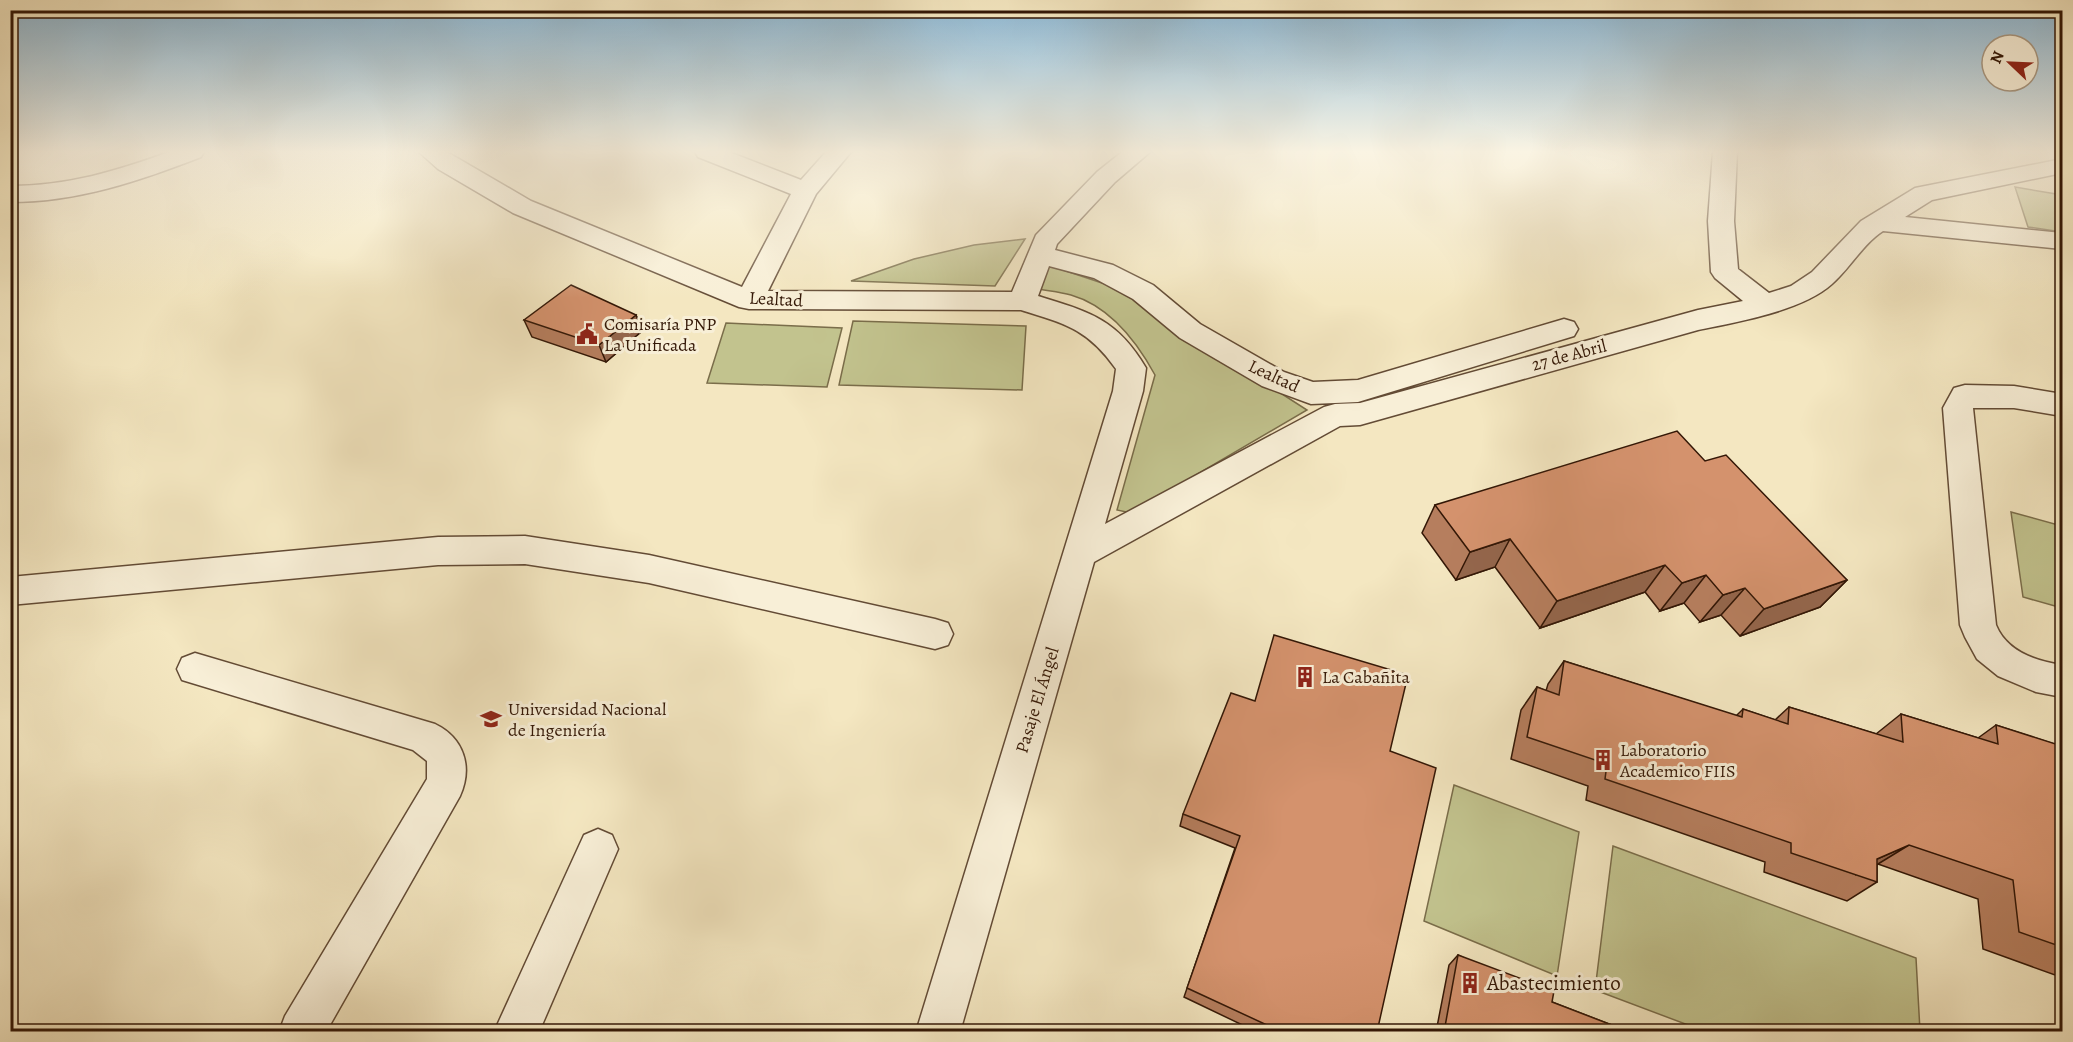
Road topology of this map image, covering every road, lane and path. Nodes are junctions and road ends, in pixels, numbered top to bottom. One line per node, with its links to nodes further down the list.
1 (511, 201): 11 (street, Lealtad)
2 (800, 201): 11 (street)
3 (1083, 201): 10 (street)
4 (1722, 201): 13 (street)
5 (1913, 201): 7 (street, 27 de Abril)
6 (1969, 201): 8 (street)
7 (1878, 222): 8 (street); 13 (street, 27 de Abril)
8 (1994, 233): 9 (street)
9 (2062, 241)
10 (1040, 255): 12 (street); 14 (street, Lealtad)
11 (749, 300): 12 (street, Lealtad)
12 (1022, 301): 15 (street, Lealtad)
13 (1764, 304): 17 (street, 27 de Abril)
14 (1564, 329)
15 (1131, 368): 17 (street, Pasaje El Ángel)
16 (2062, 405): 21 (street)
17 (1081, 553): 25 (street, Pasaje El Ángel)
18 (10, 591): 19 (street)
19 (935, 634)
20 (195, 669): 23 (street)
21 (2062, 681)
22 (598, 849): 24 (street)
23 (301, 1032)
24 (516, 1032)
25 (938, 1032)

